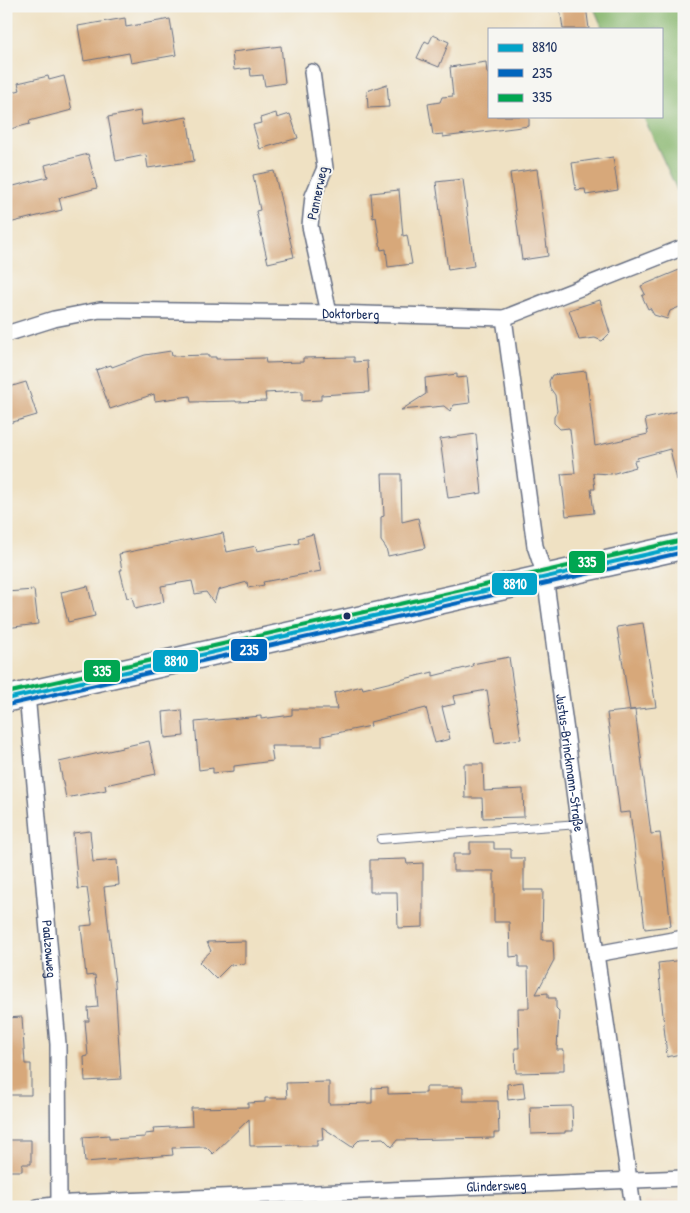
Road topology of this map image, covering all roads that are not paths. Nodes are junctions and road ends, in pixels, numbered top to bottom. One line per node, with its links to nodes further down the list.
1 (312, 72): 3 (street, Pannerweg)
2 (684, 247): 4 (street, Doktorberg)
3 (329, 313): 4 (street, Doktorberg); 5 (street, Doktorberg)
4 (504, 318): 7 (street, Justus-Brinckmann-Straße)
5 (6, 334)
6 (684, 546): 7 (main road)
7 (545, 576): 8 (main road); 9 (street, Justus-Brinckmann-Straße)
8 (17, 697): 15 (street, Paalzowweg)
9 (578, 824): 10 (lane); 12 (street, Justus-Brinckmann-Straße)
10 (381, 840)
11 (684, 938): 12 (street)
12 (596, 954): 14 (street, Justus-Brinckmann-Straße)
13 (684, 1178): 14 (street, Glindersweg)
14 (630, 1181): 15 (street, Glindersweg); 17 (street, Justus-Brinckmann-Straße)
15 (67, 1205): 16 (street, Glindersweg)
16 (38, 1207)
17 (633, 1207)

